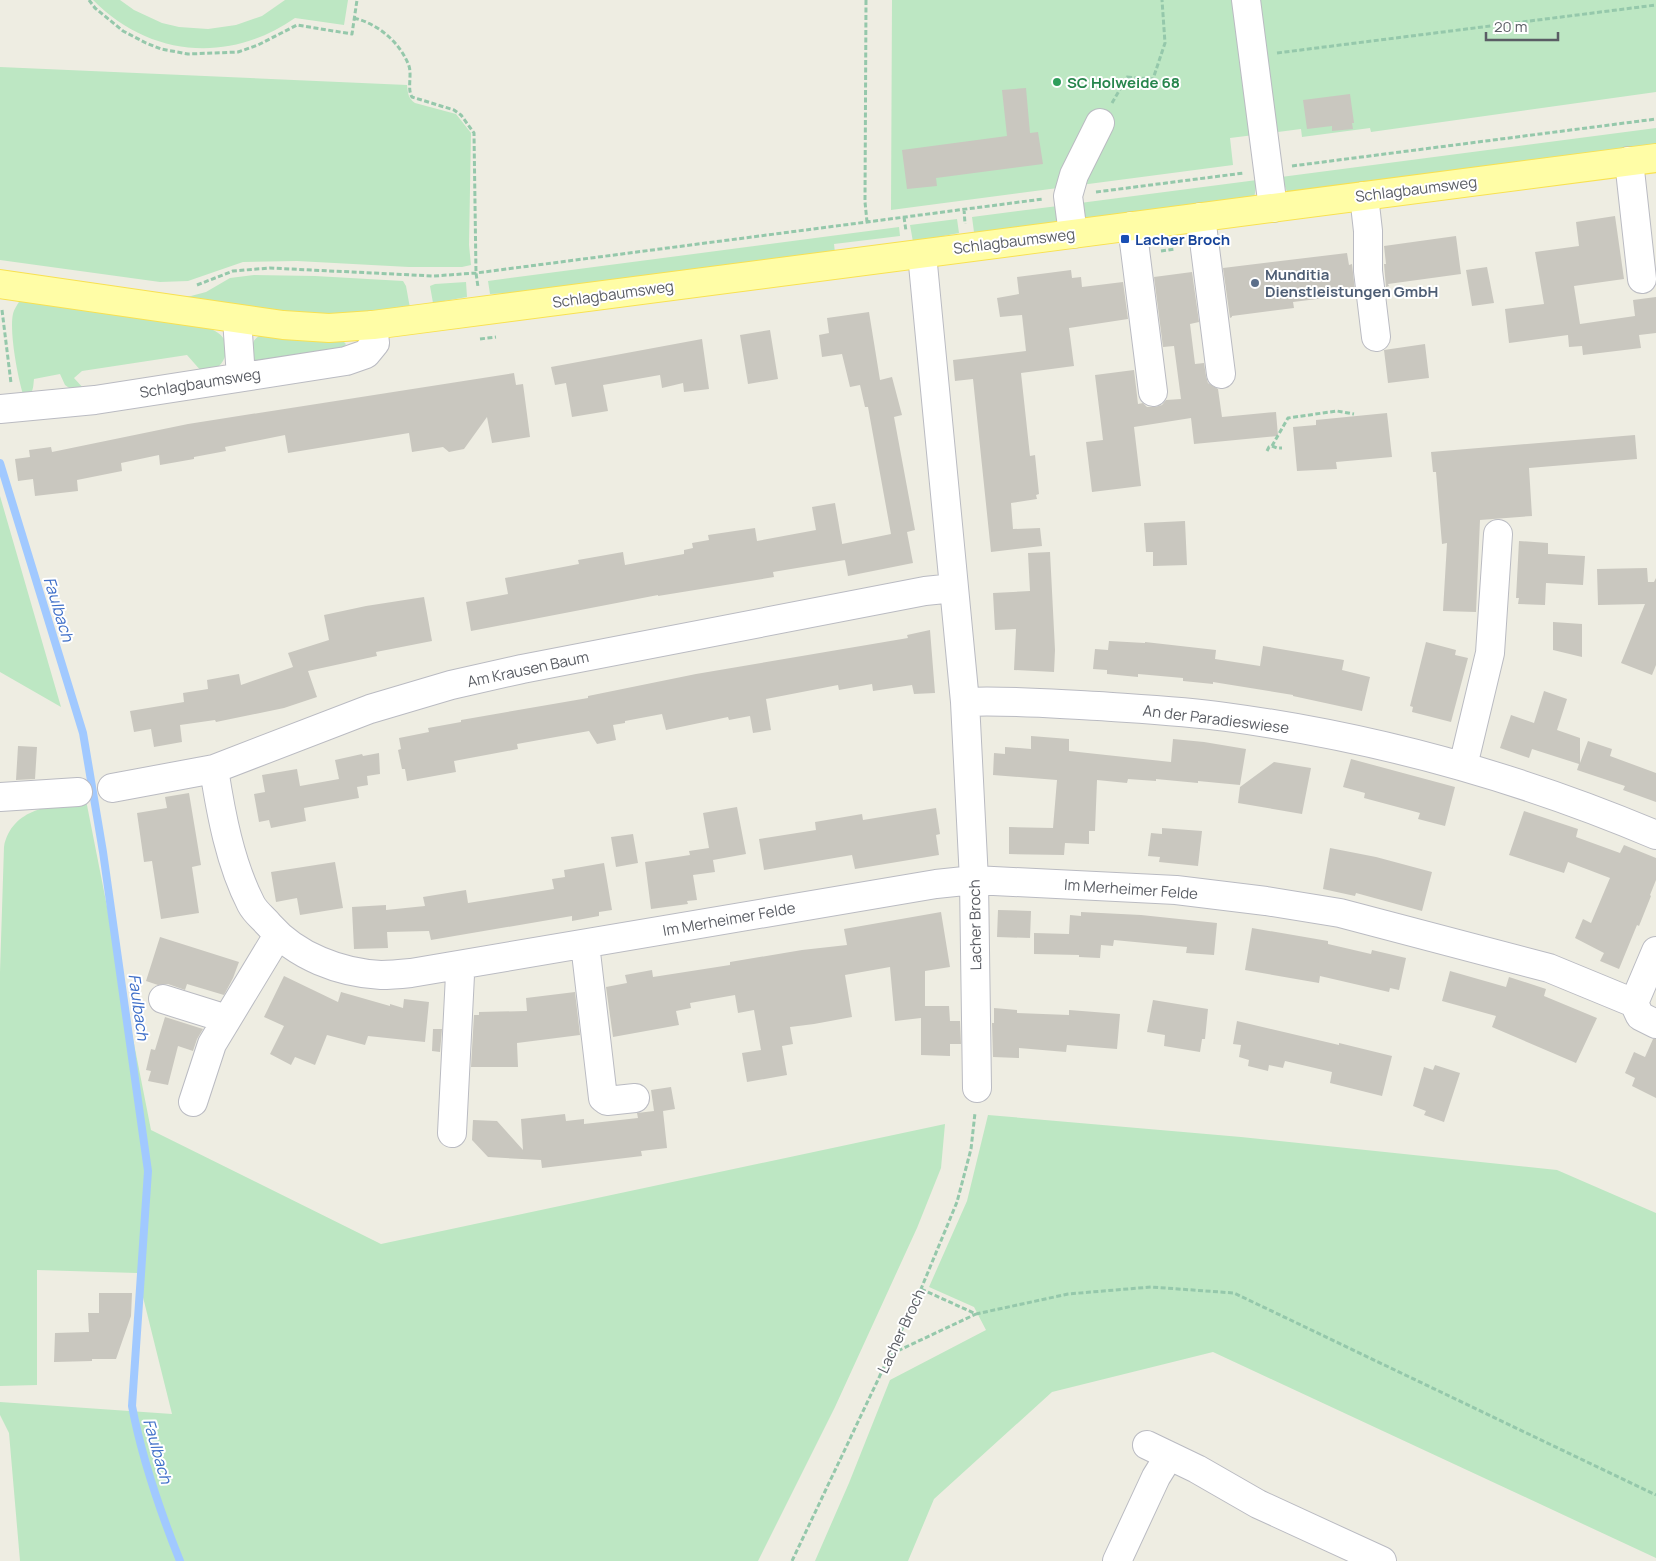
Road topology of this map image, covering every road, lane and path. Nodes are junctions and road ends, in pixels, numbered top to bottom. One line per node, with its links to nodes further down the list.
1 (89, 0): 7 (path)
2 (357, 0): 7 (path)
3 (866, 0): 18 (path)
4 (1162, 0): 10 (path)
5 (1246, 0): 8 (street)
6 (1656, 5): 8 (path)
7 (354, 18): 22 (path)
8 (1253, 56): 13 (street)
9 (1656, 119): 13 (path)
10 (1100, 123): 14 (street)
11 (1656, 158): 12 (main road, Schlagbaumsweg)
12 (1629, 161): 15 (main road, Schlagbaumsweg); 23 (street)
13 (1268, 170): 14 (path); 16 (street)
14 (1068, 196): 18 (path); 20 (street)
15 (1364, 196): 16 (main road, Schlagbaumsweg); 28 (street)
16 (1273, 208): 17 (main road, Schlagbaumsweg)
17 (1201, 217): 19 (main road, Schlagbaumsweg); 29 (street)
18 (867, 222): 22 (path)
19 (1132, 226): 20 (main road, Schlagbaumsweg); 31 (street)
20 (1073, 234): 21 (main road, Schlagbaumsweg)
21 (922, 254): 27 (main road, Schlagbaumsweg); 38 (street, Lacher Broch)
22 (476, 273): 24 (path)
23 (1642, 279)
24 (191, 288)
25 (1, 296): 26 (main road, Schlagbaumsweg); 32 (path)
26 (237, 319): 27 (main road, Schlagbaumsweg); 30 (street)
27 (373, 325): 30 (street, Schlagbaumsweg)
28 (1376, 336)
29 (1221, 374)
30 (240, 377): 32 (street, Schlagbaumsweg)
31 (1153, 392)
32 (6, 397)
33 (1354, 414): 34 (path)
34 (1272, 446): 35 (path); 36 (path)
35 (1282, 448)
36 (1267, 450)
37 (1498, 534): 40 (street)
38 (954, 588): 39 (street, Lacher Broch); 41 (street, Am Krausen Baum)
39 (965, 702): 40 (street, An der Paradieswiese); 46 (street, Lacher Broch)
40 (1464, 766): 45 (street, An der Paradieswiese)
41 (214, 769): 42 (street, Am Krausen Baum); 47 (street, Im Merheimer Felde)
42 (112, 788)
43 (78, 792): 44 (street)
44 (0, 797)
45 (1656, 835)
46 (974, 880): 48 (street, Im Merheimer Felde); 52 (street, Im Merheimer Felde); 55 (street, Lacher Broch)
47 (278, 935): 50 (street, Im Merheimer Felde); 53 (street)
48 (585, 944): 50 (street, Im Merheimer Felde); 56 (street)
49 (1656, 951): 52 (street)
50 (459, 965): 58 (street)
51 (163, 999): 53 (street)
52 (1634, 1003): 54 (street, Im Merheimer Felde)
53 (227, 1019): 57 (street)
54 (1656, 1024)
55 (977, 1088): 59 (path, Lacher Broch)
56 (635, 1098)
57 (193, 1102)
58 (452, 1133)
59 (921, 1289): 60 (path); 61 (path, Lacher Broch)
60 (976, 1314): 61 (path); 62 (path)
61 (890, 1355): 63 (path, Lacher Broch)
62 (1656, 1495)
63 (792, 1561)
64 (1117, 1561): 65 (street)
65 (1382, 1561)

